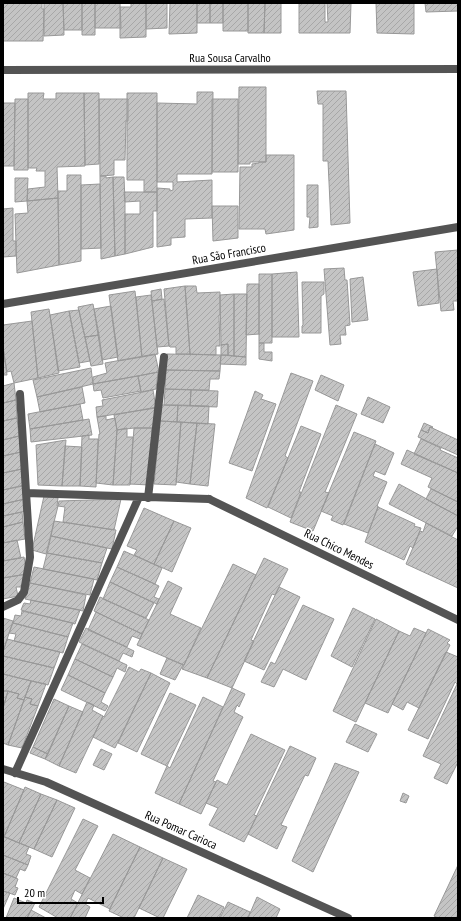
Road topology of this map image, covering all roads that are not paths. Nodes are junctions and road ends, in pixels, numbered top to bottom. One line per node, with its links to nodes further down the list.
1 (458, 69): 2 (street, Rua Sousa Carvalho)
2 (3, 70)
3 (458, 227): 4 (street, Rua São Francisco)
4 (3, 304)
5 (164, 358): 9 (street)
6 (20, 394): 7 (street)
7 (26, 493): 8 (street); 10 (street)
8 (139, 497): 9 (street); 13 (street)
9 (148, 498): 11 (street, Rua Chico Mendes)
10 (3, 607)
11 (458, 620)
12 (3, 769): 13 (street, Rua Pomar Carioca)
13 (15, 773): 14 (street, Rua Pomar Carioca)
14 (348, 918)

